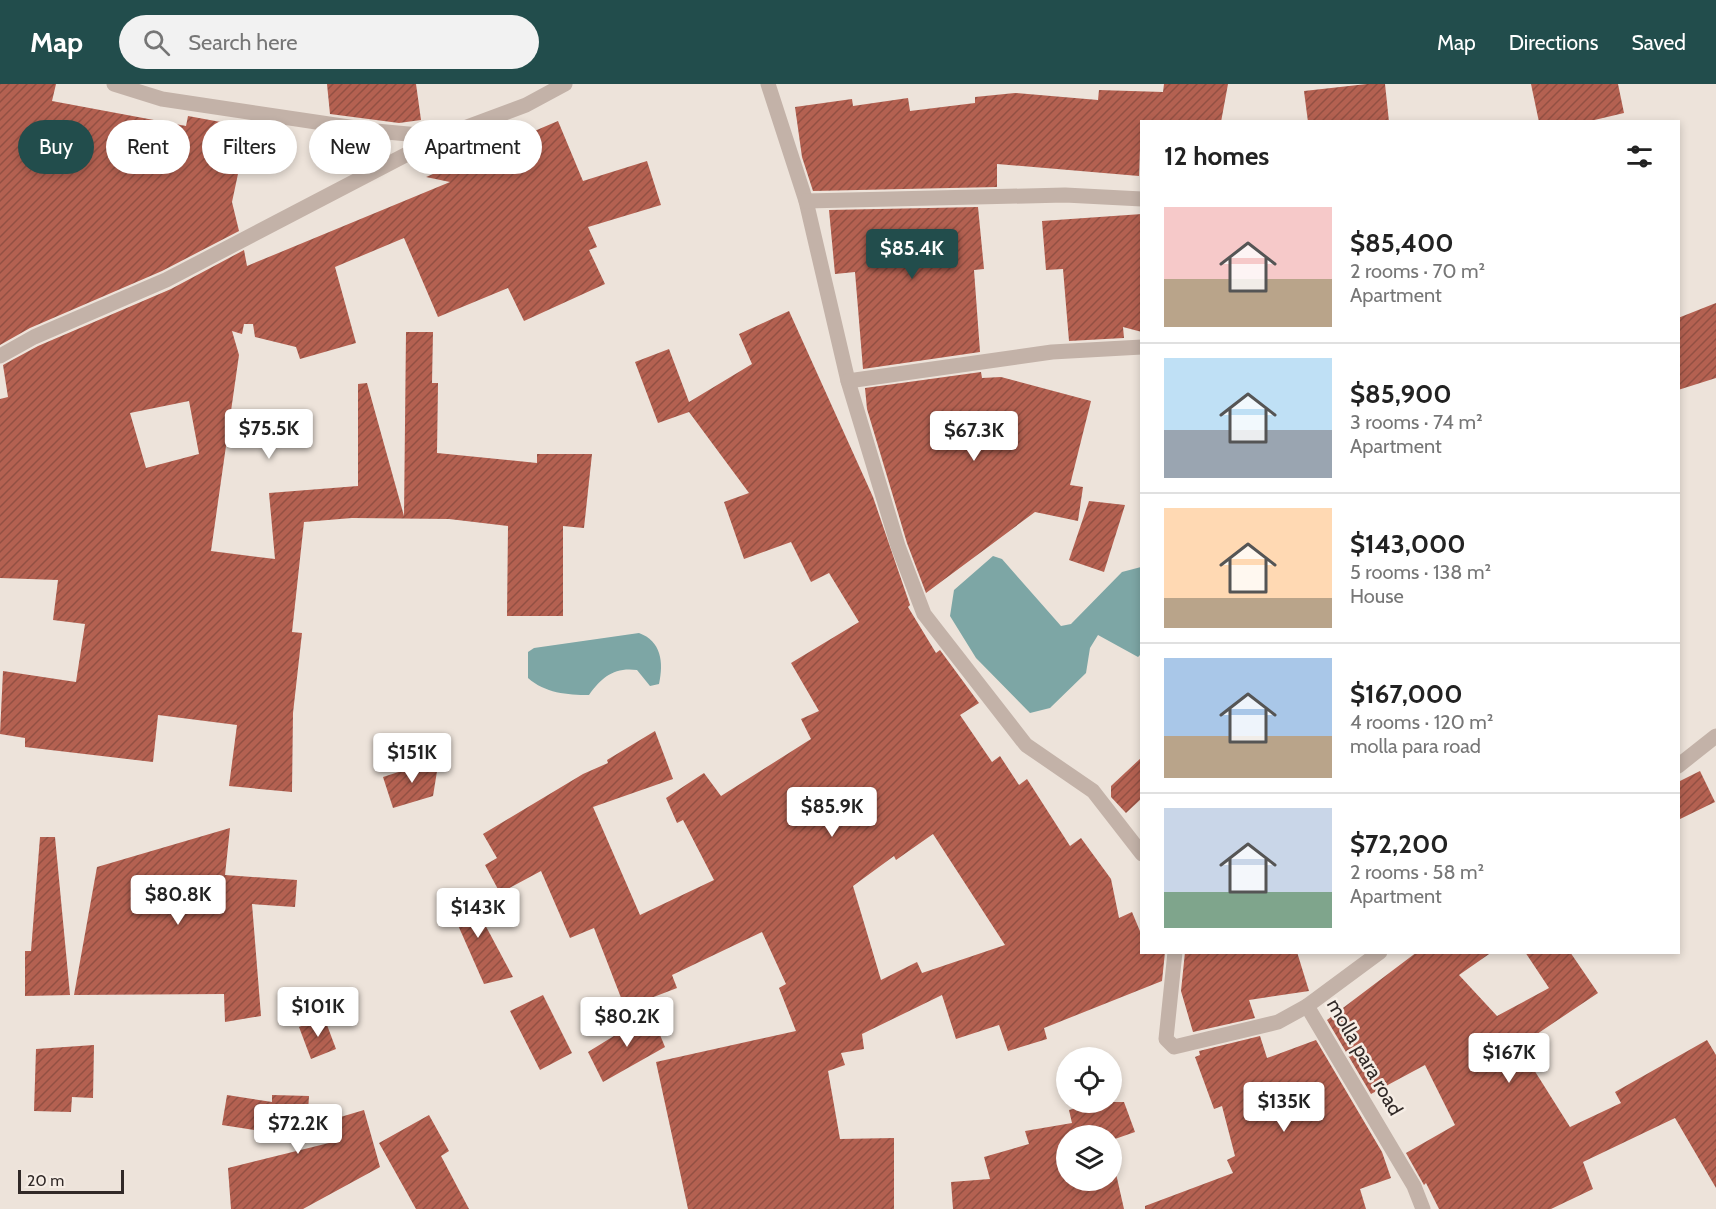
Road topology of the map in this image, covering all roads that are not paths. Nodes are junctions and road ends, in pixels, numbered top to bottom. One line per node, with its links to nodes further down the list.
1 (114, 84): 5 (street)
2 (566, 84): 4 (street)
3 (768, 84): 8 (street)
4 (486, 120)
5 (403, 134)
6 (403, 156): 10 (street)
7 (1140, 199): 8 (street)
8 (806, 201): 11 (street)
9 (1140, 347): 11 (street)
10 (0, 356)
11 (848, 381): 14 (street)
12 (1716, 736): 13 (street)
13 (1680, 764)
14 (1140, 851)
15 (1175, 954): 17 (street)
16 (1377, 954): 17 (street, molla para road)
17 (1307, 1006): 18 (street, molla para road)
18 (1423, 1209)

